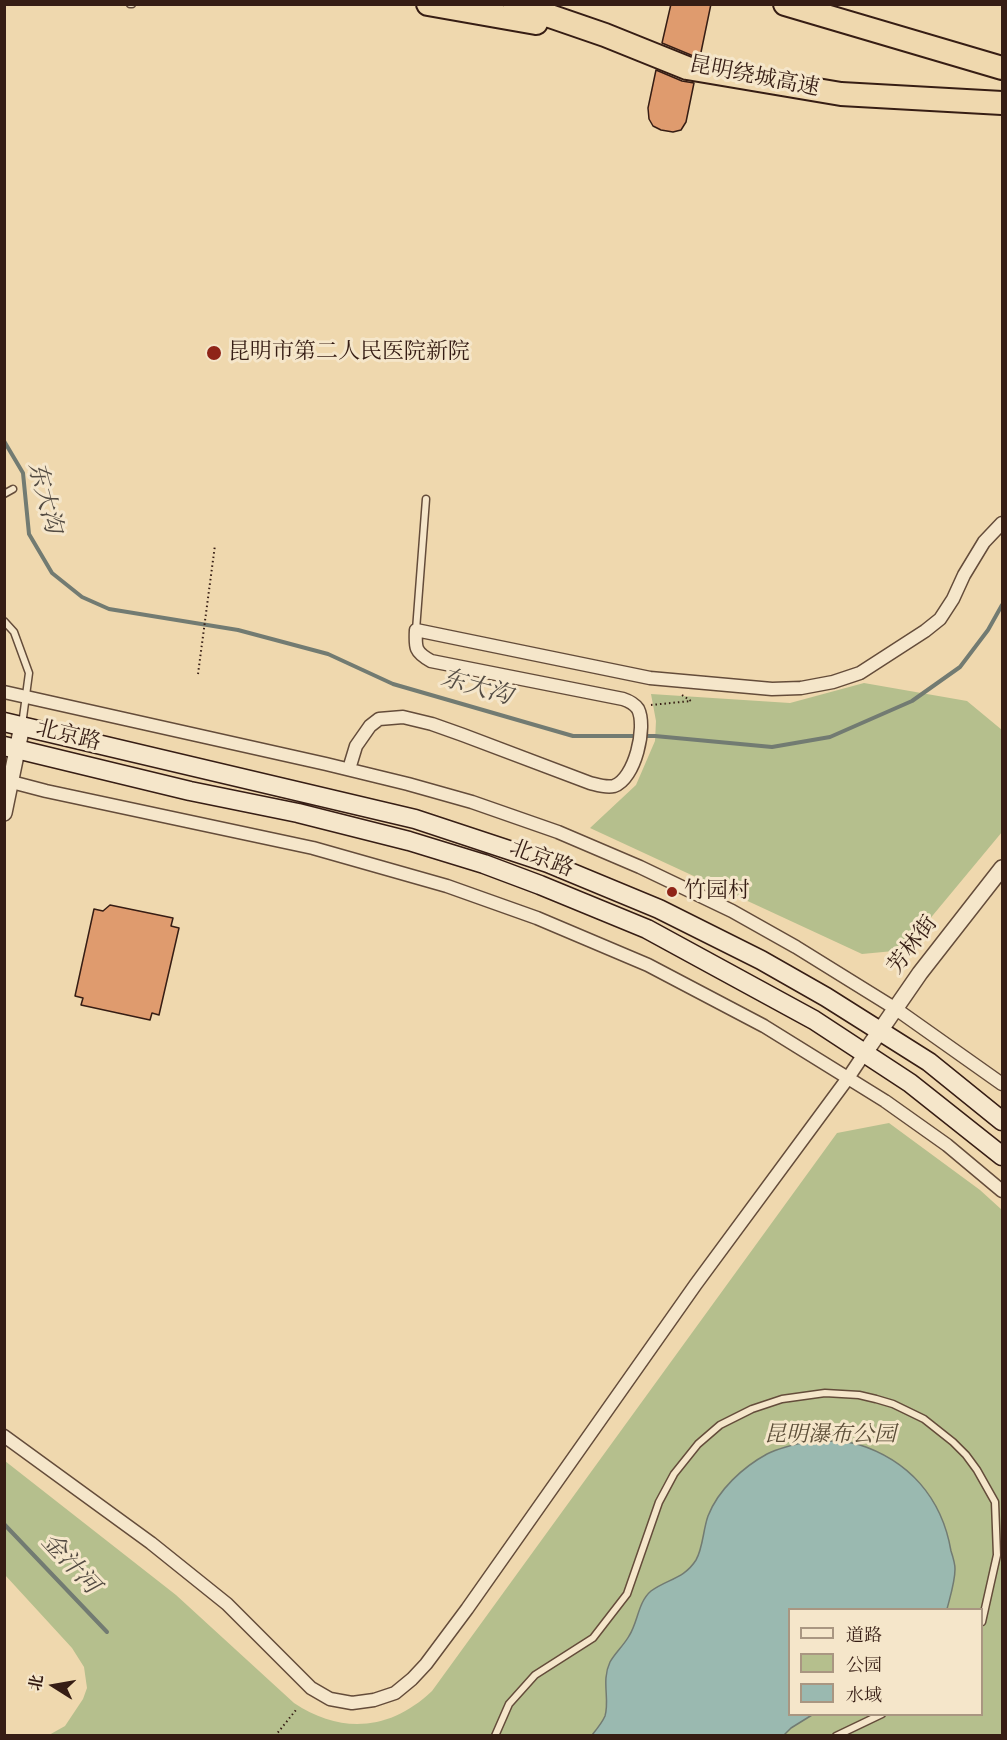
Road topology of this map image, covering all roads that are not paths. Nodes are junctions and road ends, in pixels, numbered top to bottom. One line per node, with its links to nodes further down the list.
1 (428, 4): 4 (highway)
2 (515, 4): 4 (highway, 昆明绕城高速)
3 (785, 4): 5 (highway)
4 (605, 35): 6 (highway, 昆明绕城高速)
5 (1002, 69)
6 (1002, 103)
7 (13, 489): 8 (lane)
8 (4, 494)
9 (426, 499): 12 (lane)
10 (1002, 523): 12 (street)
11 (4, 621): 14 (lane)
12 (416, 630): 17 (street)
13 (4, 692): 14 (street)
14 (26, 697): 15 (lane); 17 (street)
15 (13, 724): 16 (street); 22 (main road, 北京路)
16 (11, 748): 18 (street); 23 (main road, 北京路)
17 (349, 769): 21 (street)
18 (8, 781): 19 (street); 24 (street)
19 (4, 813)
20 (1002, 868): 21 (street, 芳林街)
21 (896, 1009): 22 (street, 芳林街); 25 (street)
22 (880, 1032): 23 (street, 芳林街); 26 (main road, 北京路)
23 (864, 1054): 24 (street); 27 (main road, 北京路)
24 (849, 1078): 28 (street); 29 (street)
25 (1002, 1084)
26 (1002, 1121)
27 (1002, 1155)
28 (1002, 1191)
29 (4, 1436)
30 (983, 1614): 32 (lane)
31 (878, 1716): 33 (lane)
32 (495, 1736)
33 (836, 1736)

